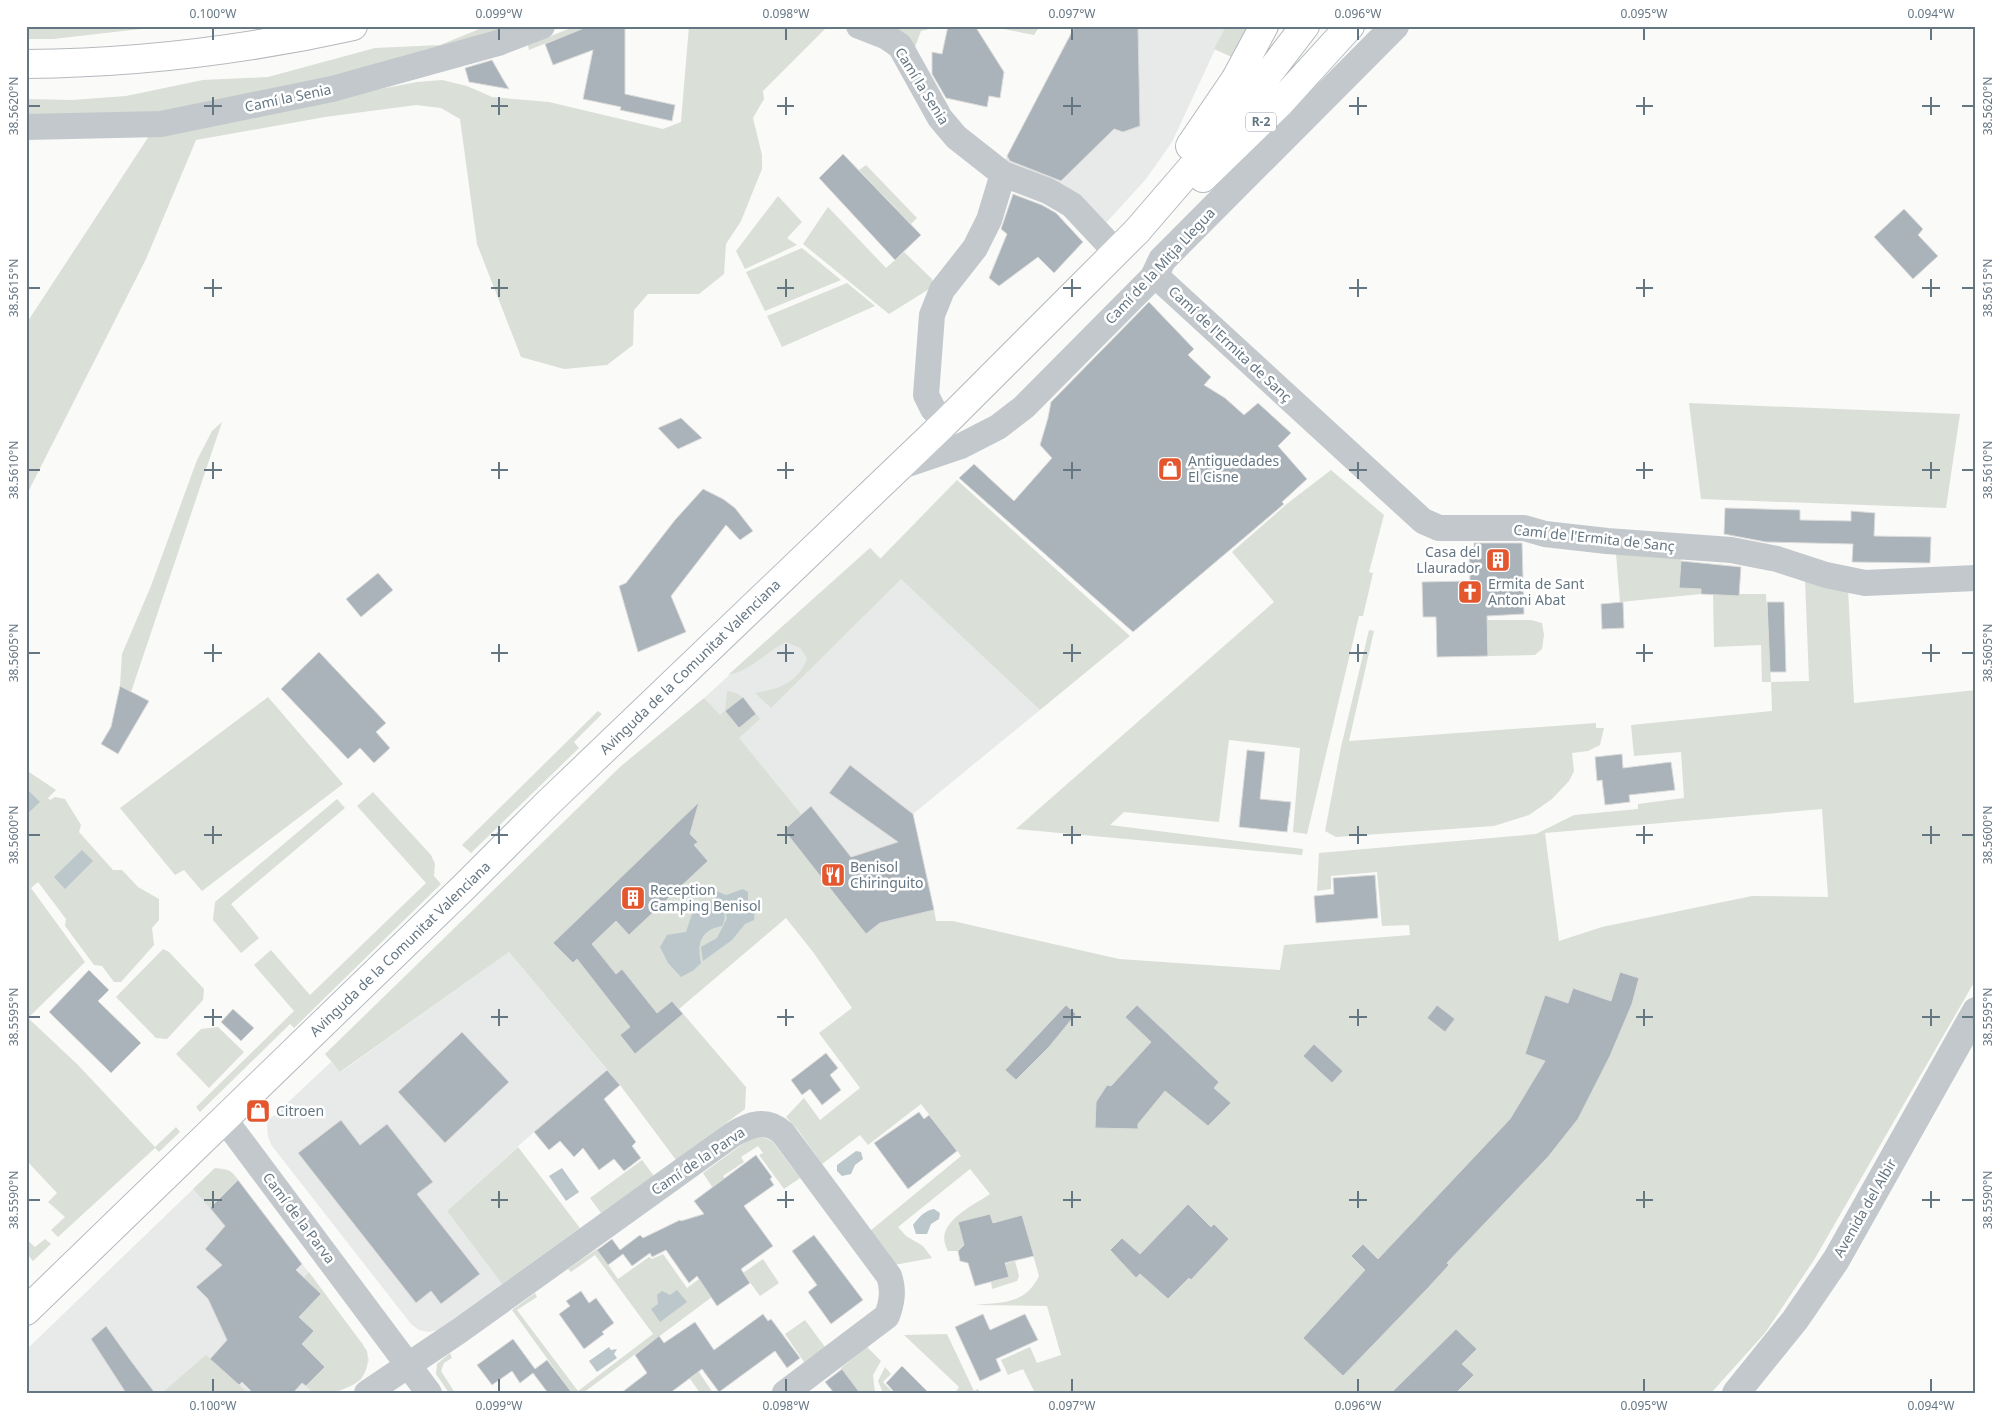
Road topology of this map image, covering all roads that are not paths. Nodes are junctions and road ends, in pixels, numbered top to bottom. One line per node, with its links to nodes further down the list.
1 (353, 26): 8 (main road)
2 (542, 26): 9 (street, Camí la Senia)
3 (858, 26): 10 (street, Camí la Senia)
4 (1264, 26): 12 (main road)
5 (1305, 26): 11 (main road)
6 (1350, 26): 11 (main road, R-2)
7 (1395, 26): 14 (street, Camí de la Mitja Llegua)
8 (26, 64)
9 (26, 127)
10 (1003, 174): 13 (street, Camí la Senia); 15 (street)
11 (1162, 204): 12 (main road)
12 (1137, 230): 13 (main road, Avinguda de la Comunitat Valenciana)
13 (1116, 252): 15 (main road, Avinguda de la Comunitat Valenciana)
14 (1155, 275): 16 (street, Camí de la Mitja Llegua); 17 (street, Camí de l'Ermita de Sanç)
15 (946, 422): 16 (main road, Avinguda de la Comunitat Valenciana)
16 (899, 467): 19 (main road, Avinguda de la Comunitat Valenciana)
17 (1976, 578)
18 (1976, 1011): 25 (street, Avenida del Albir)
19 (225, 1120): 20 (main road, Avinguda de la Comunitat Valenciana); 21 (street, Camí de la Parva)
20 (26, 1311)
21 (408, 1366): 22 (street, Camí de la Parva); 23 (street, Camí de la Parva); 24 (street, Camí de la Parva)
22 (367, 1393)
23 (429, 1393)
24 (785, 1393)
25 (1736, 1393)

